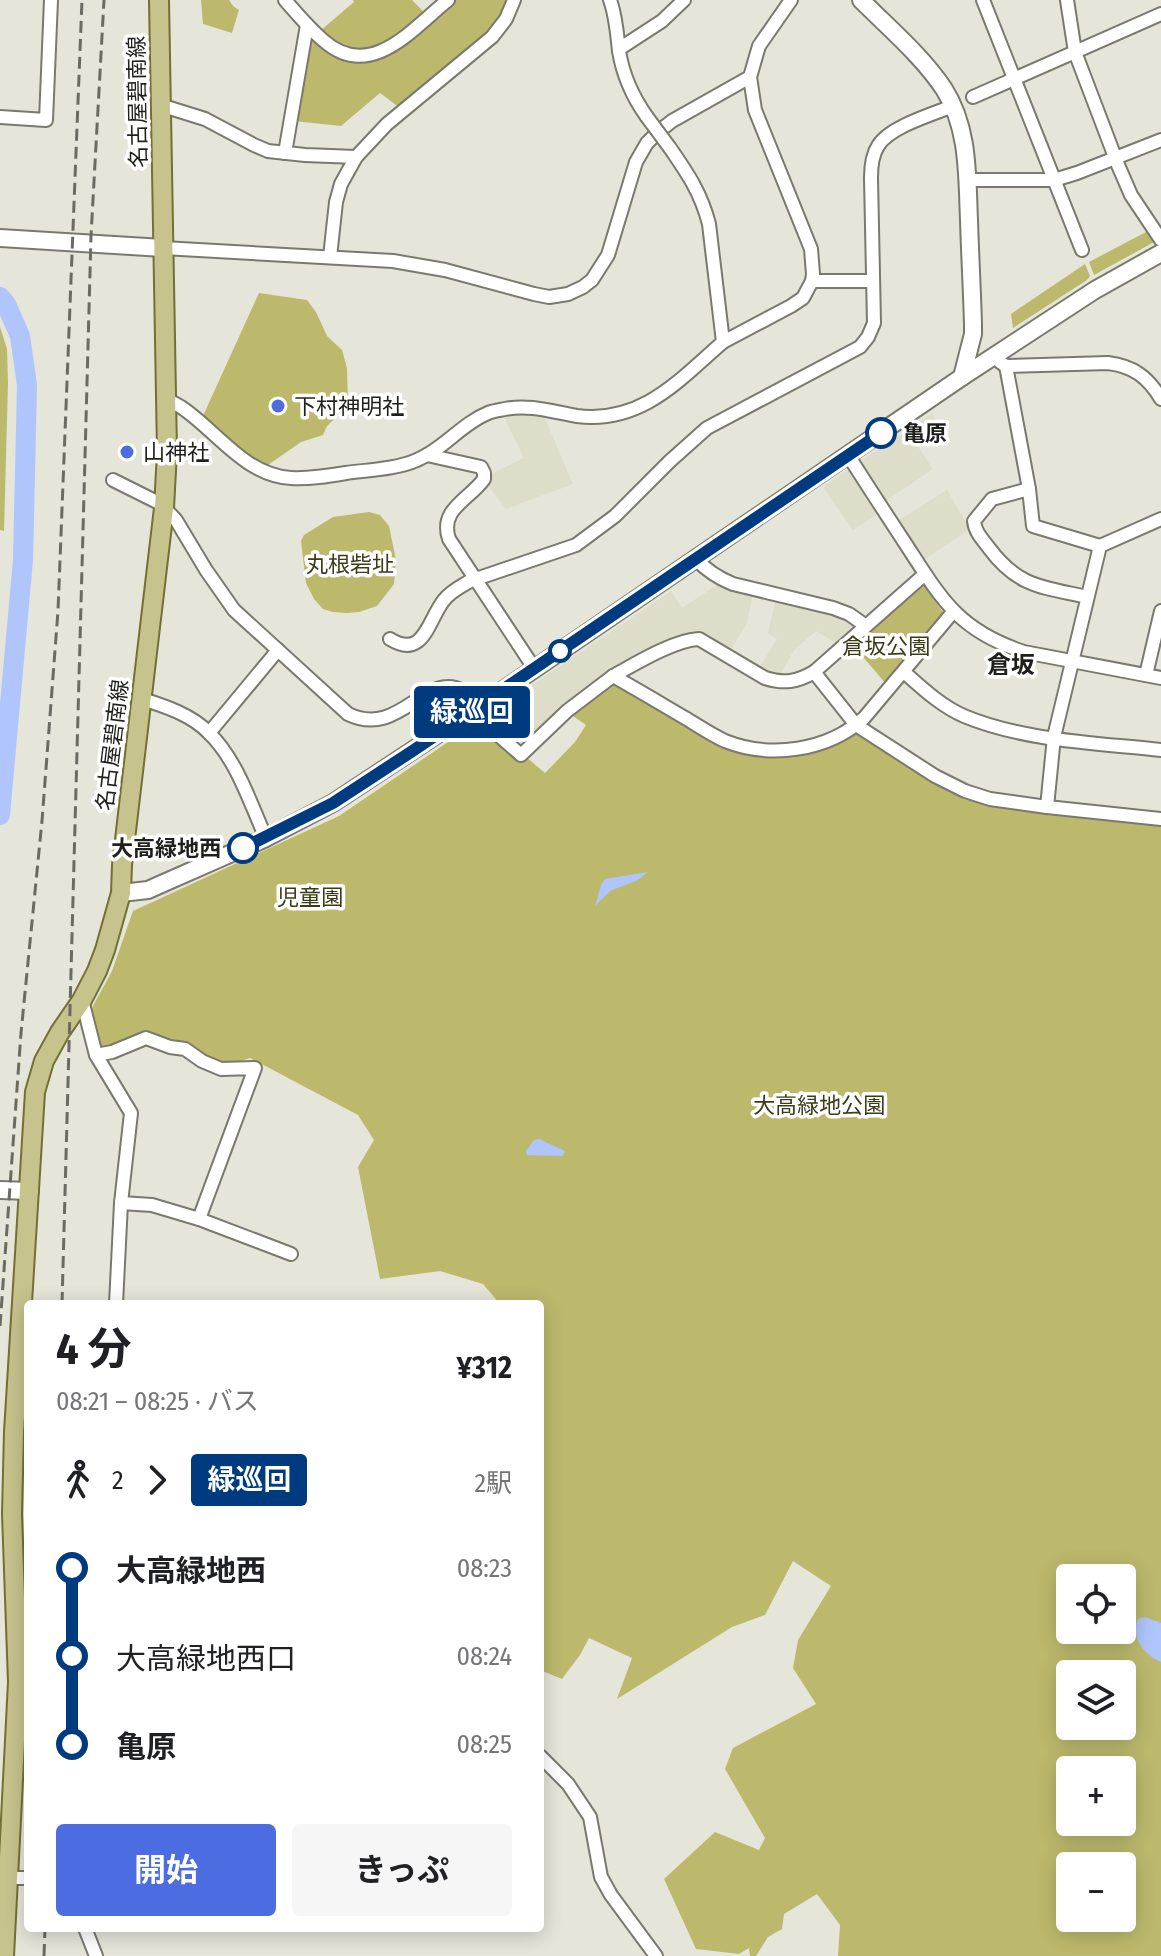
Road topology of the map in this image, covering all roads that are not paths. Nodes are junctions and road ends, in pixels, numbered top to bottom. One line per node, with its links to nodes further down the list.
1 (51, 0): 21 (street)
2 (159, 0): 19 (main road, 名古屋碧南線)
3 (285, 0): 13 (street)
4 (448, 0): 13 (street)
5 (514, 0): 24 (street)
6 (610, 0): 14 (street)
7 (684, 0): 14 (street)
8 (791, 0): 16 (street)
9 (861, 0): 20 (street)
10 (983, 0): 17 (street)
11 (1067, 0): 15 (street)
12 (1161, 14): 15 (street)
13 (307, 25): 23 (street)
14 (619, 49): 35 (street, bridge)
15 (1075, 52): 17 (street); 25 (street)
16 (750, 77): 32 (street); 33 (street)
17 (1014, 78): 18 (street); 27 (street)
18 (973, 97)
19 (160, 105): 23 (street); 30 (main road, 名古屋碧南線)
20 (953, 106): 26 (street); 34 (street)
21 (0, 117)
22 (1161, 140): 25 (street)
23 (285, 153): 24 (street)
24 (356, 157): 32 (street)
25 (1116, 158): 27 (street); 29 (street)
26 (967, 180): 27 (street); 37 (street)
27 (1054, 180): 31 (street)
28 (0, 238): 30 (street)
29 (1161, 244): 36 (street)
30 (163, 248): 32 (street); 38 (main road, 名古屋碧南線)
31 (1082, 250)
32 (330, 257)
33 (812, 281): 34 (street); 35 (street)
34 (873, 281): 49 (street)
35 (723, 342): 40 (street)
36 (1000, 362): 37 (street); 39 (street); 43 (street)
37 (962, 377): 41 (street)
38 (165, 398): 40 (street); 44 (main road, 名古屋碧南線)
39 (1161, 399)
40 (427, 455): 49 (street)
41 (848, 455): 47 (street); 48 (street)
42 (113, 480): 44 (street)
43 (1029, 489): 46 (street); 50 (street)
44 (164, 508): 55 (street); 63 (main road, 名古屋碧南線)
45 (1160, 524): 46 (street)
46 (1100, 546): 50 (street)
47 (696, 559): 53 (street); 57 (street)
48 (925, 574): 52 (street); 53 (street)
49 (477, 580): 54 (street); 57 (street)
50 (1087, 597): 56 (street)
51 (1161, 611): 60 (street)
52 (953, 612): 56 (street); 59 (street)
53 (866, 626): 58 (street)
54 (390, 639)
55 (278, 650): 64 (street); 66 (street)
56 (1072, 661): 60 (street); 67 (street)
57 (534, 668): 64 (street)
58 (814, 672): 61 (street); 65 (street)
59 (904, 672): 65 (street); 67 (street)
60 (1146, 675): 62 (street)
61 (613, 676): 64 (street); 65 (street)
62 (1161, 678)
63 (142, 699): 66 (street); 72 (main road, 名古屋碧南線)
64 (477, 708): 71 (street)
65 (856, 725): 69 (street)
66 (209, 733): 71 (street)
67 (1054, 737): 68 (street); 69 (street)
68 (1161, 750)
69 (1047, 807): 70 (street)
70 (1161, 819)
71 (266, 838): 72 (street)
72 (121, 893): 73 (main road, 名古屋碧南線)
73 (82, 1000): 74 (street); 76 (main road, 名古屋碧南線)
74 (96, 1055): 77 (street); 78 (street)
75 (0, 1190): 76 (street)
76 (30, 1191): 81 (main road, 名古屋碧南線)
77 (121, 1203): 78 (street); 80 (street)
78 (199, 1219): 79 (street)
79 (291, 1254)
80 (116, 1300)
81 (21, 1553): 83 (main road, 名古屋碧南線)
82 (544, 1760): 88 (street)
83 (7, 1878): 84 (street); 86 (main road, 名古屋碧南線)
84 (24, 1878)
85 (87, 1932): 87 (street)
86 (4, 1956)
87 (96, 1956)
88 (656, 1956)

